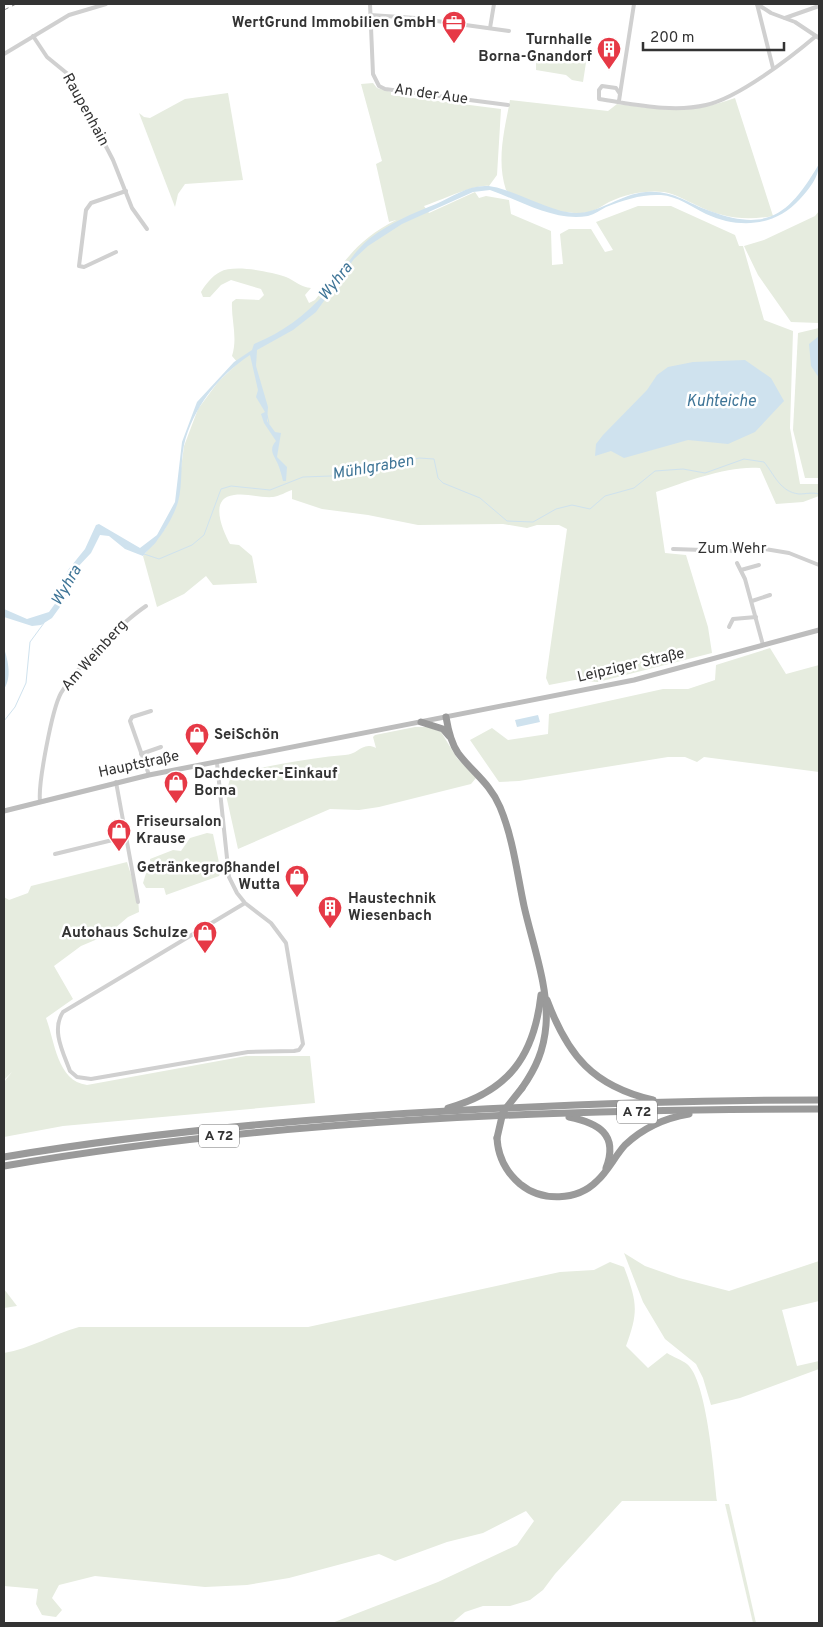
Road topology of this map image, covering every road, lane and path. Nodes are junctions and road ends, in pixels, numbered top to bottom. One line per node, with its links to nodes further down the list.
1 (106, 4): 11 (street)
2 (370, 4): 7 (street, An der Aue)
3 (494, 4): 9 (street)
4 (634, 4): 15 (street)
5 (757, 4): 8 (street); 14 (street)
6 (819, 6): 8 (street)
7 (370, 15): 9 (street); 17 (street, An der Aue)
8 (785, 18): 12 (street)
9 (490, 28): 10 (street)
10 (509, 31)
11 (33, 36): 13 (street); 18 (street, Raupenhain)
12 (818, 37): 14 (street)
13 (4, 54)
14 (773, 68): 16 (street)
15 (620, 94): 16 (street); 16 (street)
16 (619, 101)
17 (508, 105)
18 (126, 191): 19 (street, Raupenhain); 20 (street)
19 (147, 229)
20 (116, 252)
21 (672, 549): 24 (street, Zum Wehr)
22 (737, 563): 25 (street)
23 (759, 565): 25 (street)
24 (819, 565)
25 (741, 570): 27 (street)
26 (770, 595): 27 (street)
27 (752, 601): 29 (street)
28 (146, 606): 42 (street, Am Weinberg)
29 (756, 617): 30 (street); 32 (street)
30 (729, 627)
31 (819, 630): 32 (main road, Leipziger Straße)
32 (762, 645): 34 (main road, Leipziger Straße)
33 (151, 711): 38 (street)
34 (446, 717): 35 (main road, Leipziger Straße); 36 (highway)
35 (421, 722): 36 (highway); 39 (main road, Hauptstraße)
36 (451, 738): 48 (highway)
37 (161, 747): 38 (street)
38 (141, 754): 40 (street)
39 (217, 763): 40 (main road, Hauptstraße); 47 (street)
40 (149, 775): 41 (main road, Hauptstraße)
41 (116, 782): 42 (main road, Hauptstraße); 44 (street)
42 (40, 801): 43 (main road, Hauptstraße)
43 (4, 811)
44 (125, 837): 45 (street); 46 (street)
45 (55, 854)
46 (138, 902)
47 (245, 903): 47 (street)
48 (542, 986): 50 (highway); 53 (highway); 57 (highway, bridge)
49 (819, 1100): 50 (highway, A 72)
50 (663, 1102): 53 (highway, A 72)
51 (819, 1109): 52 (highway, A 72)
52 (714, 1110): 54 (highway, A 72); 57 (highway)
53 (436, 1111): 55 (highway, A 72)
54 (559, 1114): 56 (highway, A 72); 57 (highway)
55 (4, 1157)
56 (4, 1166)
57 (604, 1174)

